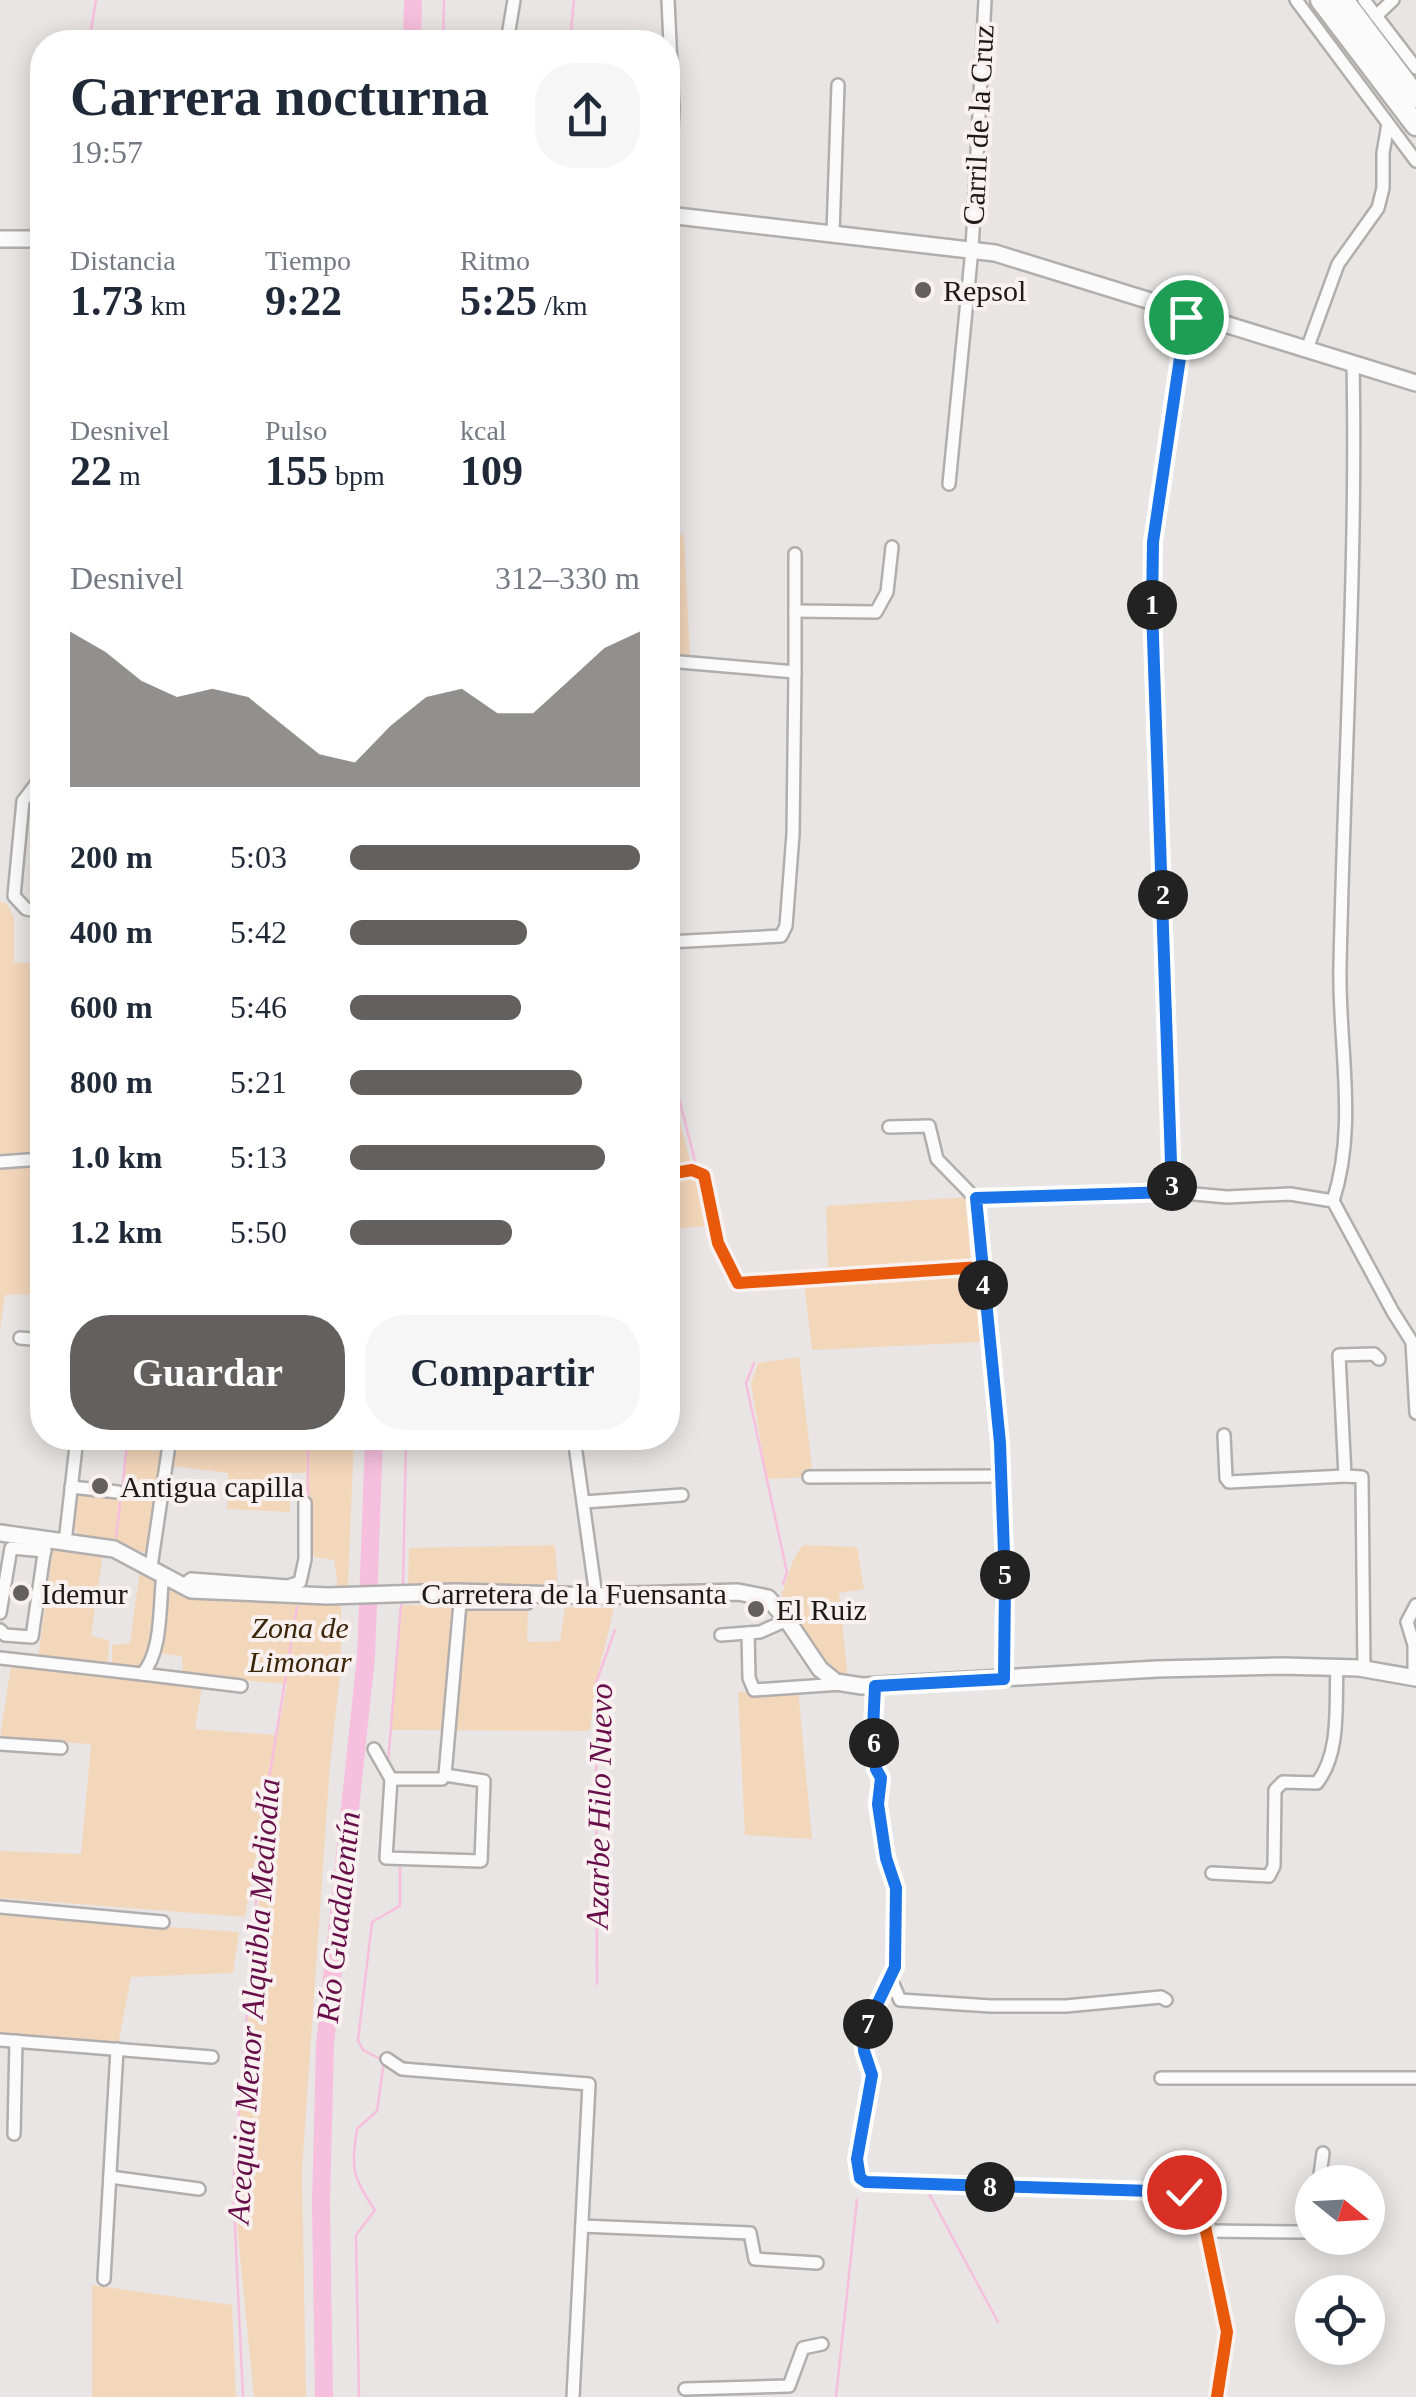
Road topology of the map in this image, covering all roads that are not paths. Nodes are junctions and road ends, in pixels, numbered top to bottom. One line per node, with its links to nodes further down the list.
1 (514, 0): 10 (street)
2 (668, 0): 11 (street)
3 (985, 0): 22 (street, Carril de la Cruz)
4 (1296, 0): 15 (street)
5 (1322, 0): 16 (highway)
6 (1342, 0): 14 (highway)
7 (1364, 0): 9 (street)
8 (1393, 0): 9 (street)
9 (1376, 16): 12 (street)
10 (510, 30)
11 (669, 30)
12 (1416, 68)
13 (838, 85): 19 (street)
14 (1416, 98)
15 (1388, 124): 17 (street); 24 (street)
16 (1416, 124)
17 (1416, 161)
18 (680, 216): 19 (main road)
19 (833, 232): 22 (main road)
20 (0, 239): 21 (main road)
21 (30, 239)
22 (972, 249): 23 (main road); 27 (street, Carril de la Cruz)
23 (1187, 310): 24 (main road); 40 (street)
24 (1307, 349): 25 (main road)
25 (1352, 363): 26 (main road); 42 (street)
26 (1416, 383)
27 (949, 484)
28 (892, 548): 30 (street)
29 (795, 554): 30 (street)
30 (795, 611): 32 (street)
31 (680, 661): 32 (street)
32 (795, 672): 35 (street)
33 (30, 793): 34 (street)
34 (30, 910)
35 (680, 941)
36 (889, 1127): 41 (street)
37 (30, 1160): 38 (street)
38 (0, 1162)
39 (680, 1172): 43 (street)
40 (1172, 1192): 41 (street); 42 (street)
41 (976, 1198): 43 (street)
42 (1333, 1201): 47 (street)
43 (981, 1267): 52 (street)
44 (20, 1338): 45 (street)
45 (30, 1339)
46 (1379, 1360): 53 (street)
47 (1416, 1413)
48 (1224, 1435): 53 (street)
49 (76, 1450): 55 (street)
50 (169, 1450): 63 (street)
51 (576, 1450): 58 (street)
52 (1001, 1476): 54 (street); 78 (street)
53 (1345, 1476): 75 (street)
54 (809, 1477)
55 (71, 1487): 56 (street); 61 (street)
56 (118, 1492)
57 (682, 1494): 58 (street)
58 (584, 1502): 66 (street)
59 (305, 1503): 64 (street)
60 (0, 1533): 62 (main road, Carretera de la Fuensanta)
61 (65, 1542): 62 (main road, Carretera de la Fuensanta); 63 (main road, Carretera de la Fuensanta)
62 (46, 1545): 68 (street); 70 (street)
63 (157, 1570): 64 (main road, Carretera de la Fuensanta); 76 (street)
64 (183, 1586): 65 (main road, Carretera de la Fuensanta)
65 (530, 1595): 66 (main road, Carretera de la Fuensanta); 85 (street)
66 (596, 1596): 69 (main road, Carretera de la Fuensanta)
67 (1416, 1604): 77 (street)
68 (0, 1614)
69 (788, 1620): 71 (street); 79 (main road, Carretera de la Fuensanta)
70 (0, 1630)
71 (748, 1633): 72 (street); 79 (street)
72 (721, 1635)
73 (0, 1658): 76 (street)
74 (1337, 1667): 75 (main road); 78 (main road); 87 (street)
75 (1364, 1668): 77 (main road)
76 (142, 1674): 80 (street)
77 (1415, 1678)
78 (1004, 1679): 81 (main road)
79 (846, 1683): 81 (main road)
80 (241, 1686)
81 (875, 1686): 90 (street)
82 (0, 1744): 83 (street)
83 (60, 1748)
84 (374, 1749): 86 (street)
85 (445, 1775): 86 (street); 86 (street)
86 (391, 1779)
87 (1212, 1874)
88 (0, 1908): 89 (street)
89 (163, 1922)
90 (890, 1977): 91 (street); 105 (street)
91 (1166, 2000)
92 (0, 2040): 93 (street)
93 (16, 2041): 94 (street); 99 (street)
94 (117, 2049): 95 (street); 102 (street)
95 (212, 2056)
96 (387, 2059): 104 (street)
97 (1161, 2078): 98 (street)
98 (1416, 2078)
99 (14, 2134)
100 (1322, 2154): 101 (street)
101 (1321, 2165)
102 (110, 2177): 103 (street); 108 (street)
103 (199, 2189)
104 (582, 2226): 107 (street); 112 (street)
105 (1206, 2231): 106 (street); 113 (street)
106 (1295, 2232)
107 (816, 2264)
108 (104, 2280)
109 (822, 2344): 111 (street)
110 (685, 2389): 111 (street)
111 (714, 2393)
112 (573, 2397)
113 (1217, 2397)

